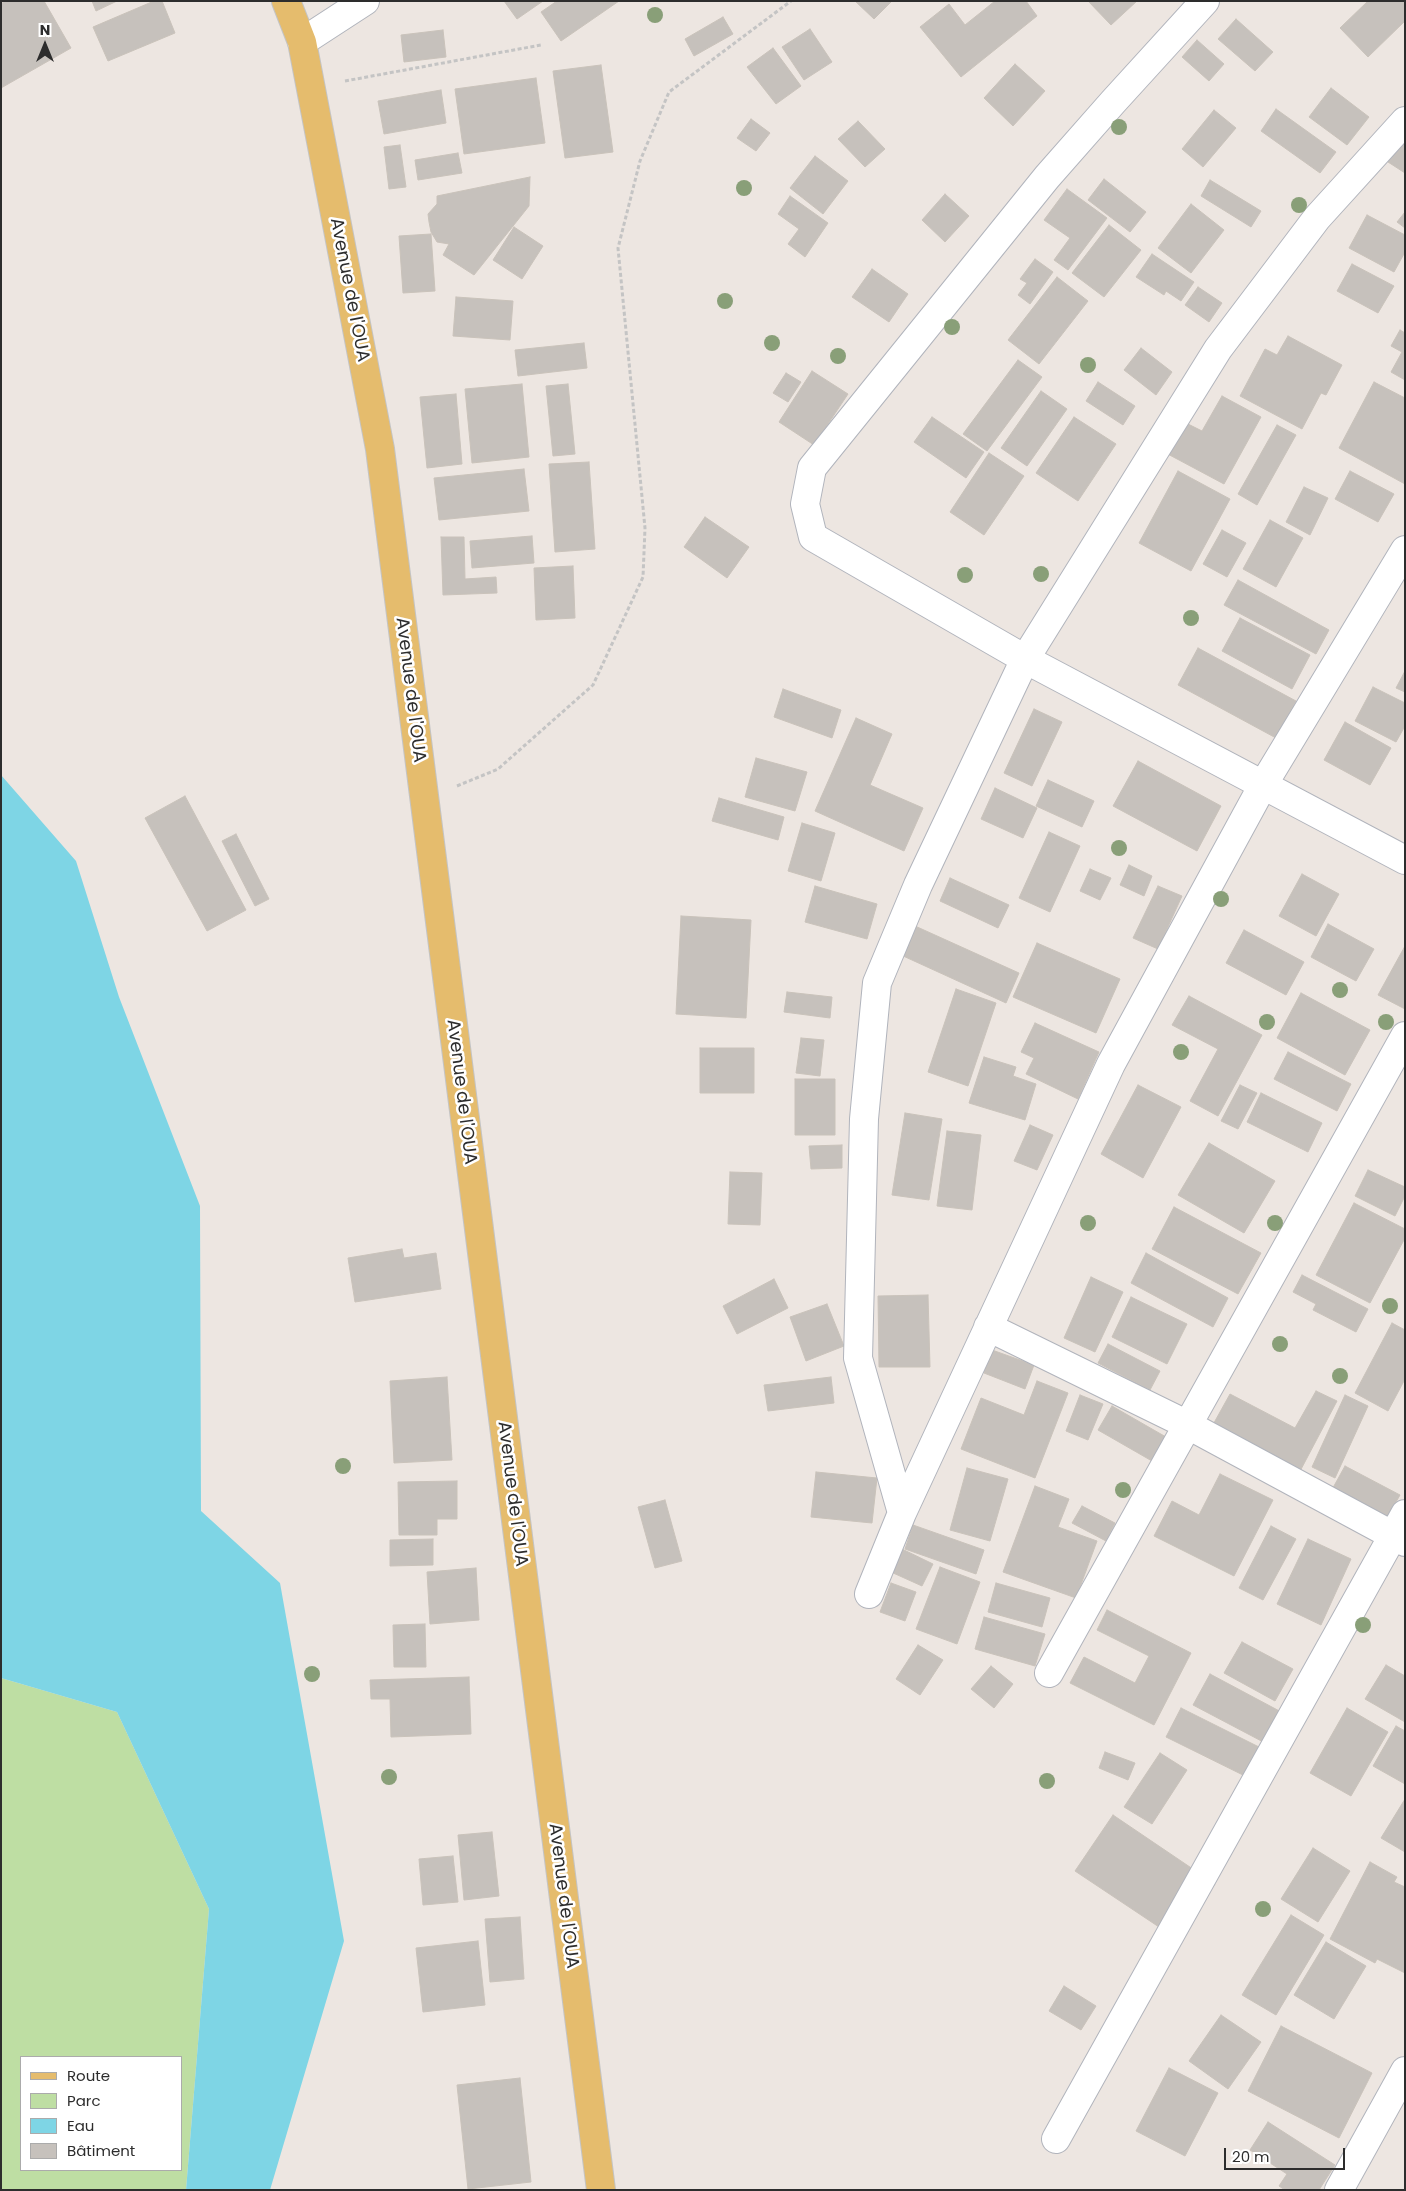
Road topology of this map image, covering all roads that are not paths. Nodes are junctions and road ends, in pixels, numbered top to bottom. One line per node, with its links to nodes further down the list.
1 (286, 1): 4 (main road, Avenue de l'OUA)
2 (365, 1): 4 (street)
3 (1205, 1): 7 (street)
4 (302, 42): 19 (main road, Avenue de l'OUA)
5 (1405, 121): 7 (street)
6 (1405, 550): 8 (street)
7 (1025, 659): 8 (street); 13 (street)
8 (1263, 785): 9 (street); 11 (street)
9 (1405, 860)
10 (1405, 1036): 12 (street)
11 (988, 1327): 12 (street); 13 (street)
12 (1188, 1425): 14 (street); 16 (street)
13 (902, 1513): 15 (street)
14 (1401, 1530): 18 (street)
15 (869, 1594)
16 (1049, 1673)
17 (1405, 2071): 20 (street)
18 (1056, 2139)
19 (601, 2190)
20 (1339, 2190)

